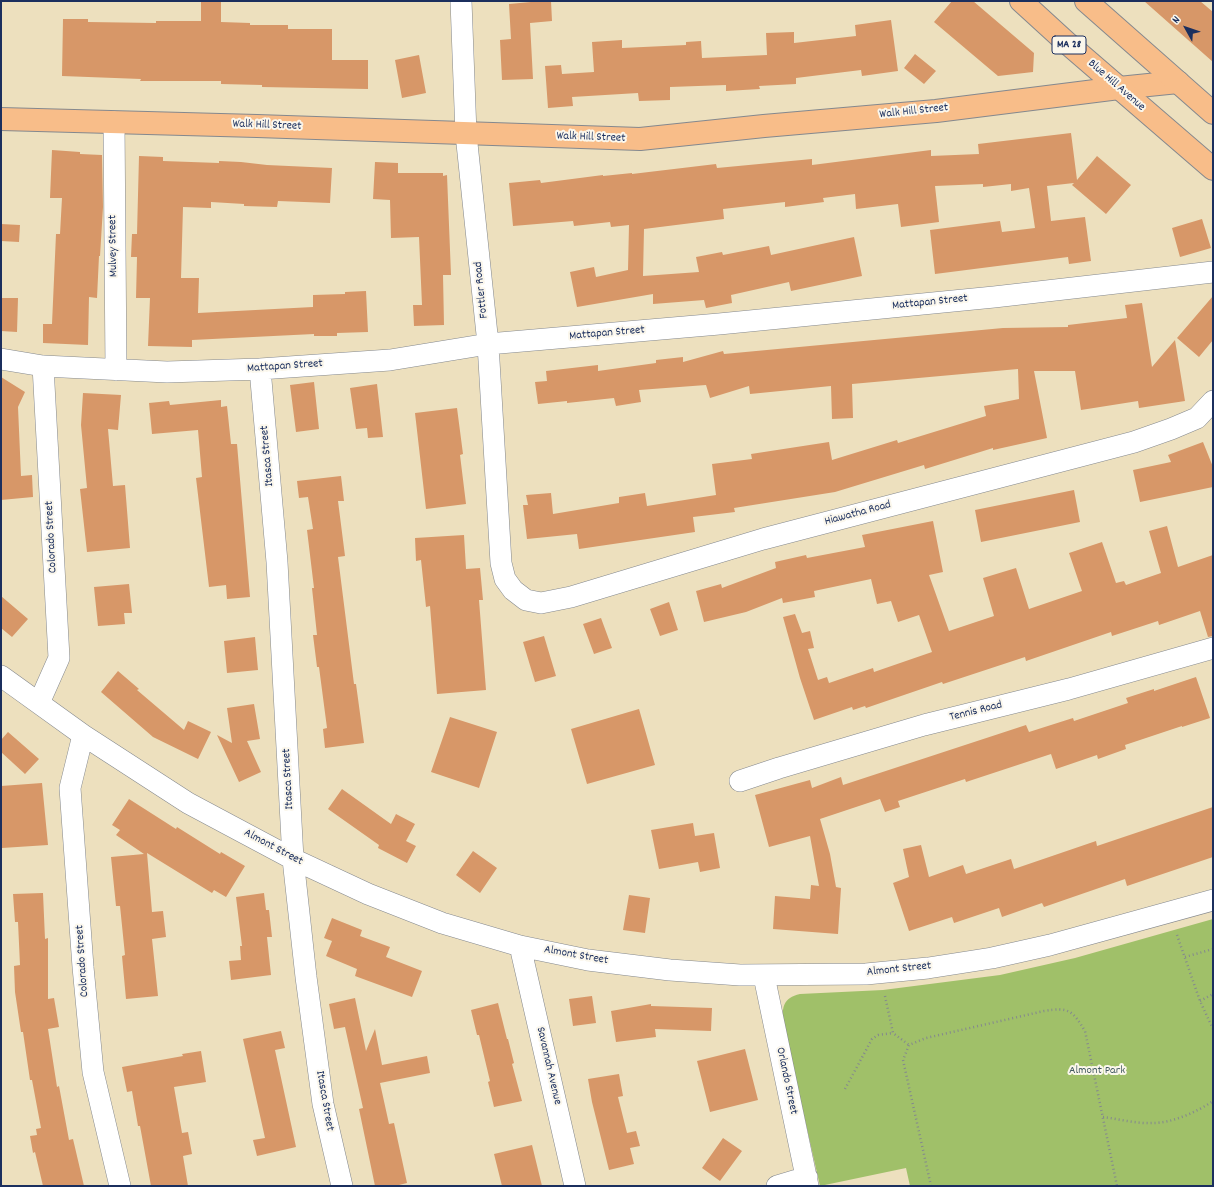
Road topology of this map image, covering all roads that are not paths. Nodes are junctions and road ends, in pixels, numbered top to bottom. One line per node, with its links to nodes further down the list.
1 (461, 1): 10 (street, Fottler Road)
2 (1021, 1): 5 (main road, Blue Hill Avenue / MA 28)
3 (1086, 1): 4 (main road)
4 (1178, 82): 5 (main road, Walk Hill Street); 6 (main road)
5 (1119, 88): 10 (main road, Walk Hill Street); 11 (main road, Blue Hill Avenue / MA 28)
6 (1204, 97): 7 (main road)
7 (1213, 113)
8 (1, 119): 9 (main road, Walk Hill Street)
9 (114, 122): 10 (main road, Walk Hill Street); 17 (street, Mulvey Street)
10 (466, 134): 13 (street, Fottler Road)
11 (1213, 169)
12 (1213, 272): 13 (street, Mattapan Street)
13 (488, 344): 16 (street, Mattapan Street); 19 (street, Fottler Road)
14 (1, 359): 15 (street, Mattapan Street)
15 (43, 366): 17 (street, Mattapan Street); 22 (street, Colorado Street)
16 (260, 369): 17 (street, Mattapan Street); 25 (street, Itasca Street)
17 (116, 370)
18 (1213, 401): 19 (street, Hiawatha Road)
19 (505, 579)
20 (1213, 648): 24 (street, Tennis Road)
21 (1, 676): 22 (street, Almont Street)
22 (39, 703): 23 (street, Almont Street)
23 (83, 735): 25 (street, Almont Street); 30 (street, Colorado Street)
24 (740, 781)
25 (293, 859): 27 (street, Almont Street); 31 (street, Itasca Street)
26 (1213, 900): 28 (street, Almont Street)
27 (520, 946): 28 (street, Almont Street); 32 (street, Savannah Avenue)
28 (764, 976): 29 (street, Orlando Street)
29 (808, 1182): 33 (street)
30 (120, 1186)
31 (342, 1186)
32 (575, 1186)
33 (777, 1186)

